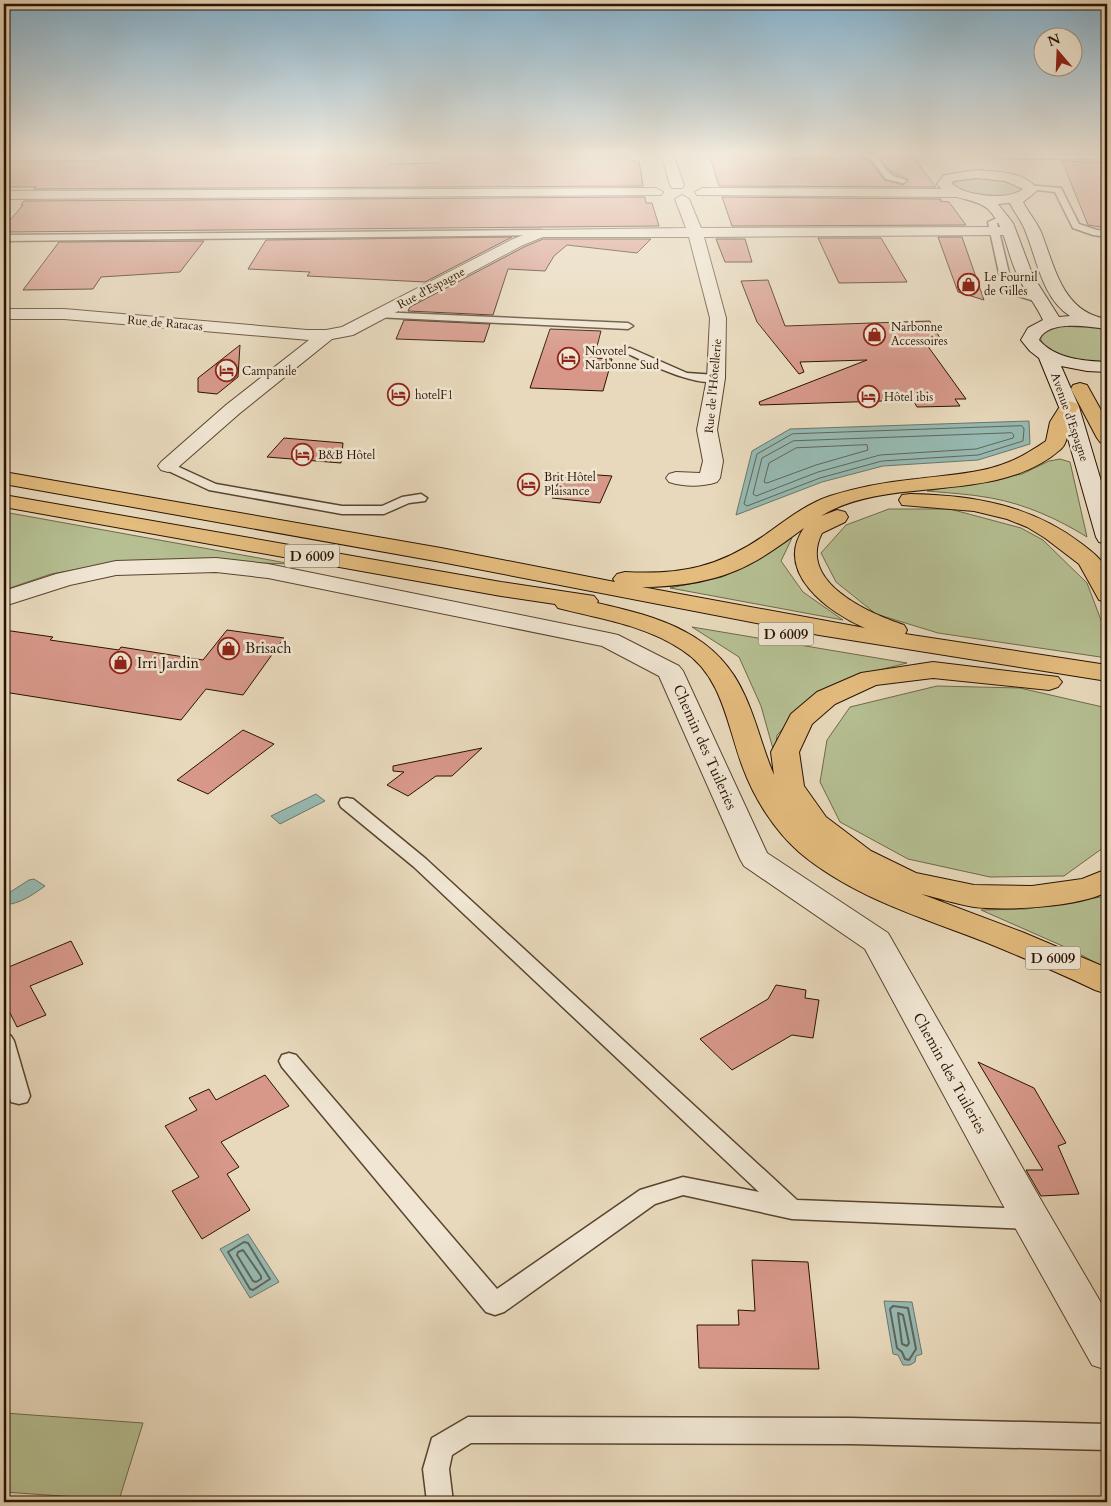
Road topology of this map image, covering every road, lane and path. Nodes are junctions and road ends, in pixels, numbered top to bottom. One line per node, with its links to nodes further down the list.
1 (692, 224): 5 (street, Rue de l'Hôtellerie)
2 (1029, 224): 12 (street)
3 (1075, 224): 7 (lane)
4 (1002, 227): 5 (street, Rue d'Espagne); 11 (street)
5 (695, 232): 6 (street, Rue d'Espagne); 19 (street, Rue de l'Hôtellerie)
6 (541, 234): 8 (lane); 10 (street, Rue d'Espagne)
7 (1107, 234)
8 (4, 238)
9 (4, 314): 14 (street, Rue de Ratacas)
10 (379, 315): 13 (lane); 14 (street, Rue d'Espagne)
11 (1052, 323): 12 (street); 16 (street)
12 (1102, 324)
13 (628, 326)
14 (326, 334): 22 (street, Rue d'Espagne)
15 (630, 351): 19 (lane)
16 (1047, 354): 18 (street); 20 (street, Avenue d'Espagne)
17 (676, 367): 19 (lane)
18 (1105, 367): 20 (street, Avenue d'Espagne)
19 (716, 374): 24 (street, Rue de l'Hôtellerie)
20 (1075, 398): 21 (main road); 25 (street, Avenue d'Espagne); 28 (street, Avenue d'Espagne); 29 (main road)
21 (1107, 438)
22 (168, 466): 26 (lane)
23 (4, 478): 29 (main road, D 6009)
24 (676, 478)
25 (1107, 478)
26 (421, 498)
27 (4, 501): 30 (main road, D 6009)
28 (1107, 537)
29 (441, 555): 33 (main road, D 6009)
30 (501, 589): 35 (main road, D 6009); 39 (main road, D 6009)
31 (1107, 594): 33 (main road)
32 (4, 600): 44 (street, Chemin des Tuileries)
33 (975, 653): 35 (main road, D 6009)
34 (1107, 673): 35 (main road, D 6009)
35 (1069, 676): 36 (main road, D 6009); 38 (main road)
36 (1107, 689)
37 (347, 803): 43 (lane)
38 (1107, 879)
39 (1107, 982)
40 (4, 1041): 42 (lane)
41 (289, 1061): 43 (lane)
42 (18, 1096)
43 (792, 1209): 44 (lane)
44 (1031, 1219): 45 (street, Chemin des Tuileries)
45 (1107, 1351)
46 (1107, 1437): 47 (lane)
47 (440, 1502)

